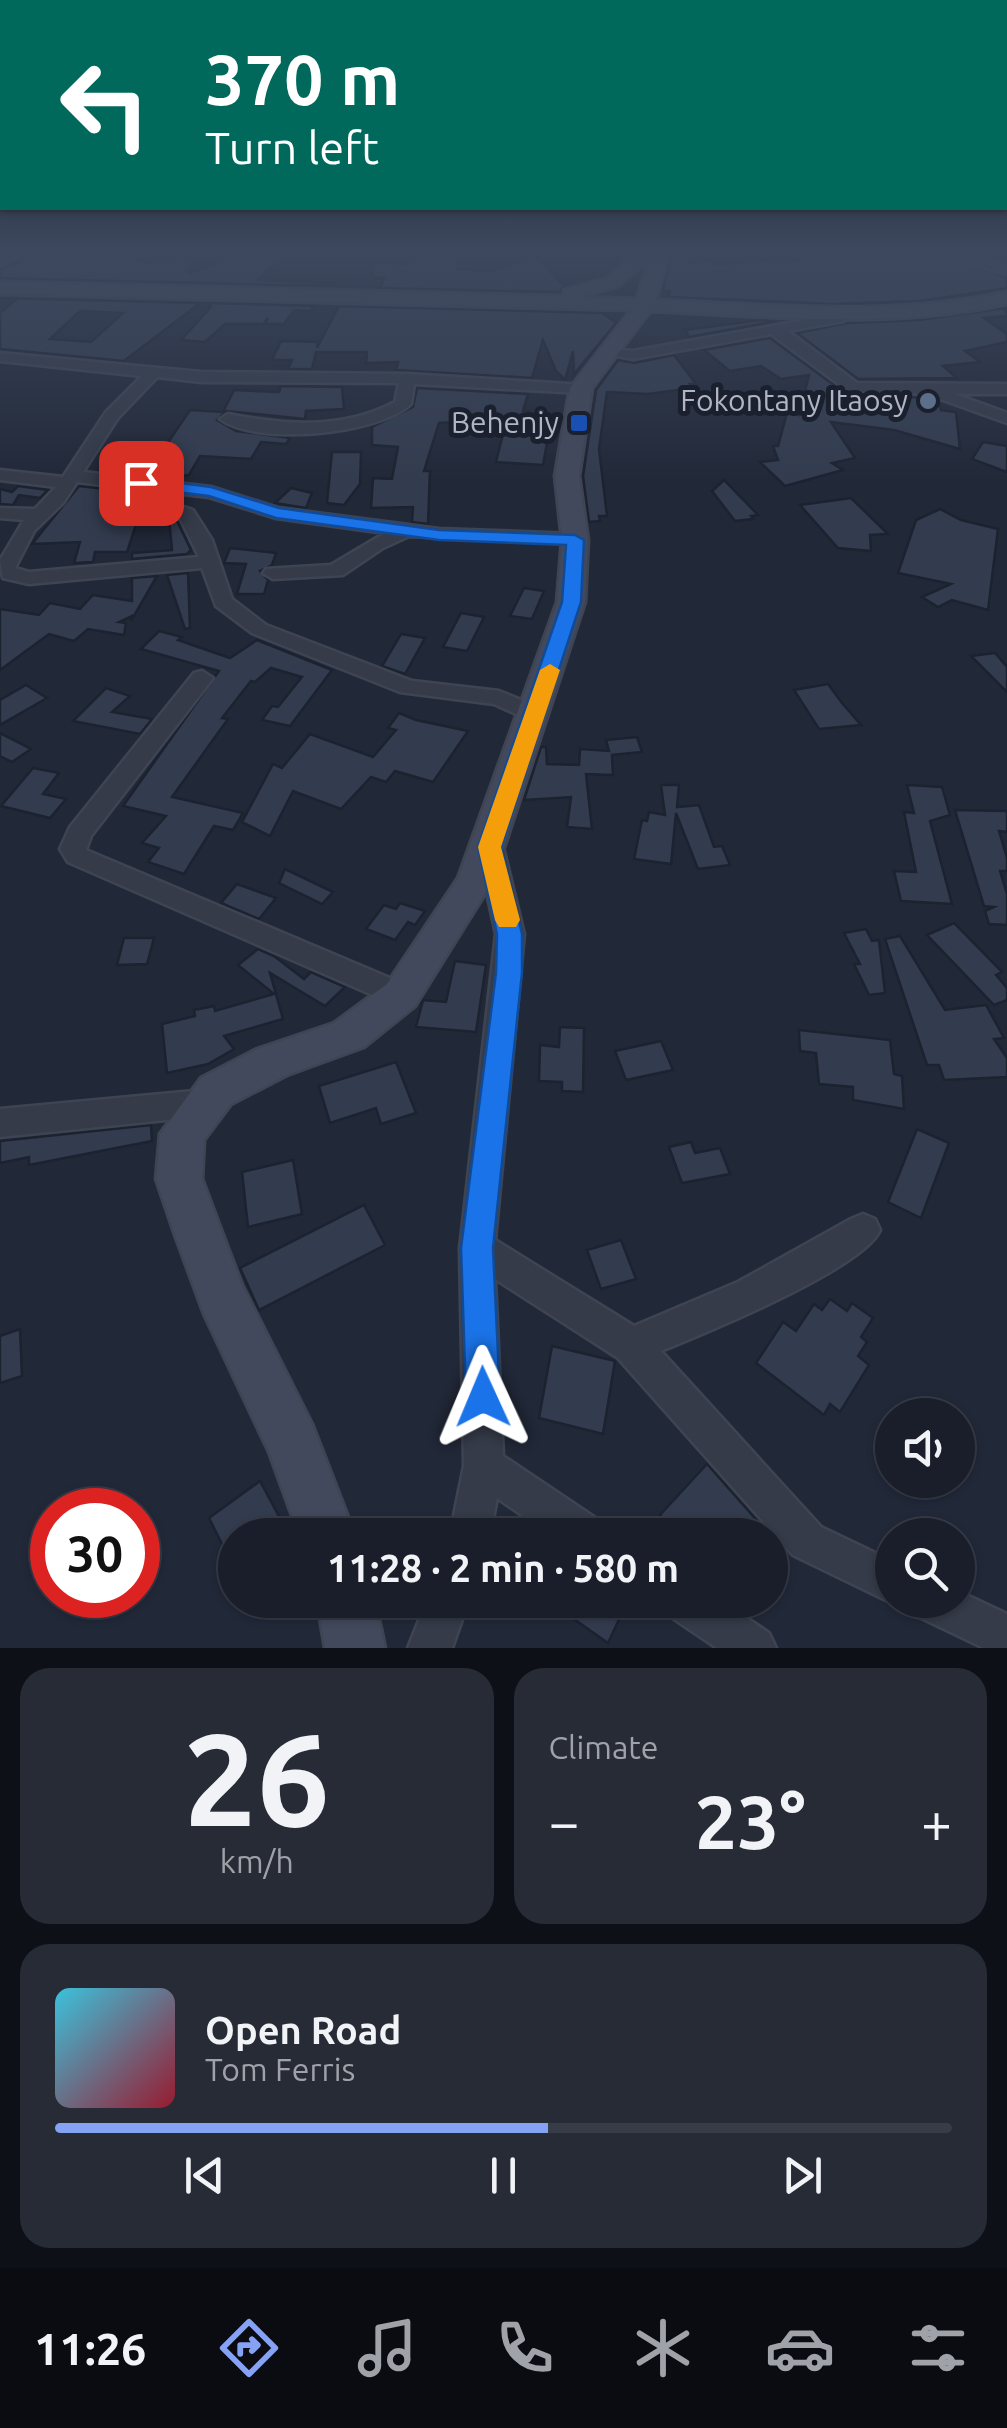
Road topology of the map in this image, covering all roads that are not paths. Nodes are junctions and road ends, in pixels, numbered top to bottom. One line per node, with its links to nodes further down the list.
1 (628, 329): 4 (street)
2 (780, 329): 3 (street)
3 (774, 330): 4 (street); 9 (street)
4 (610, 353): 8 (street)
5 (0, 357): 6 (street)
6 (154, 372): 7 (street); 14 (street)
7 (406, 379): 8 (street); 12 (street)
8 (580, 388): 19 (street)
9 (928, 389): 10 (street); 11 (street)
10 (1007, 389)
11 (1007, 418)
12 (228, 419)
13 (0, 474): 14 (street)
14 (71, 479): 17 (street); 18 (street)
15 (145, 500): 20 (street)
16 (0, 514): 17 (street)
17 (36, 515): 20 (street)
18 (408, 530): 19 (street); 21 (street)
19 (575, 540): 23 (street)
20 (210, 562): 23 (street)
21 (273, 573)
22 (202, 678): 25 (street)
23 (533, 713): 24 (street)
24 (490, 847): 25 (street); 29 (street)
25 (401, 995): 26 (street)
26 (205, 1103): 27 (street); 32 (street)
27 (0, 1124)
28 (863, 1230): 30 (street)
29 (477, 1248): 30 (street); 31 (street)
30 (631, 1345): 35 (street)
31 (484, 1466): 33 (street); 34 (street)
32 (321, 1518)
33 (473, 1518)
34 (561, 1518)
35 (875, 1574)
36 (349, 1618): 41 (street)
37 (441, 1618): 42 (street)
38 (709, 1618): 43 (street)
39 (968, 1618): 40 (street)
40 (1006, 1636)
41 (355, 1648)
42 (430, 1648)
43 (754, 1648)

